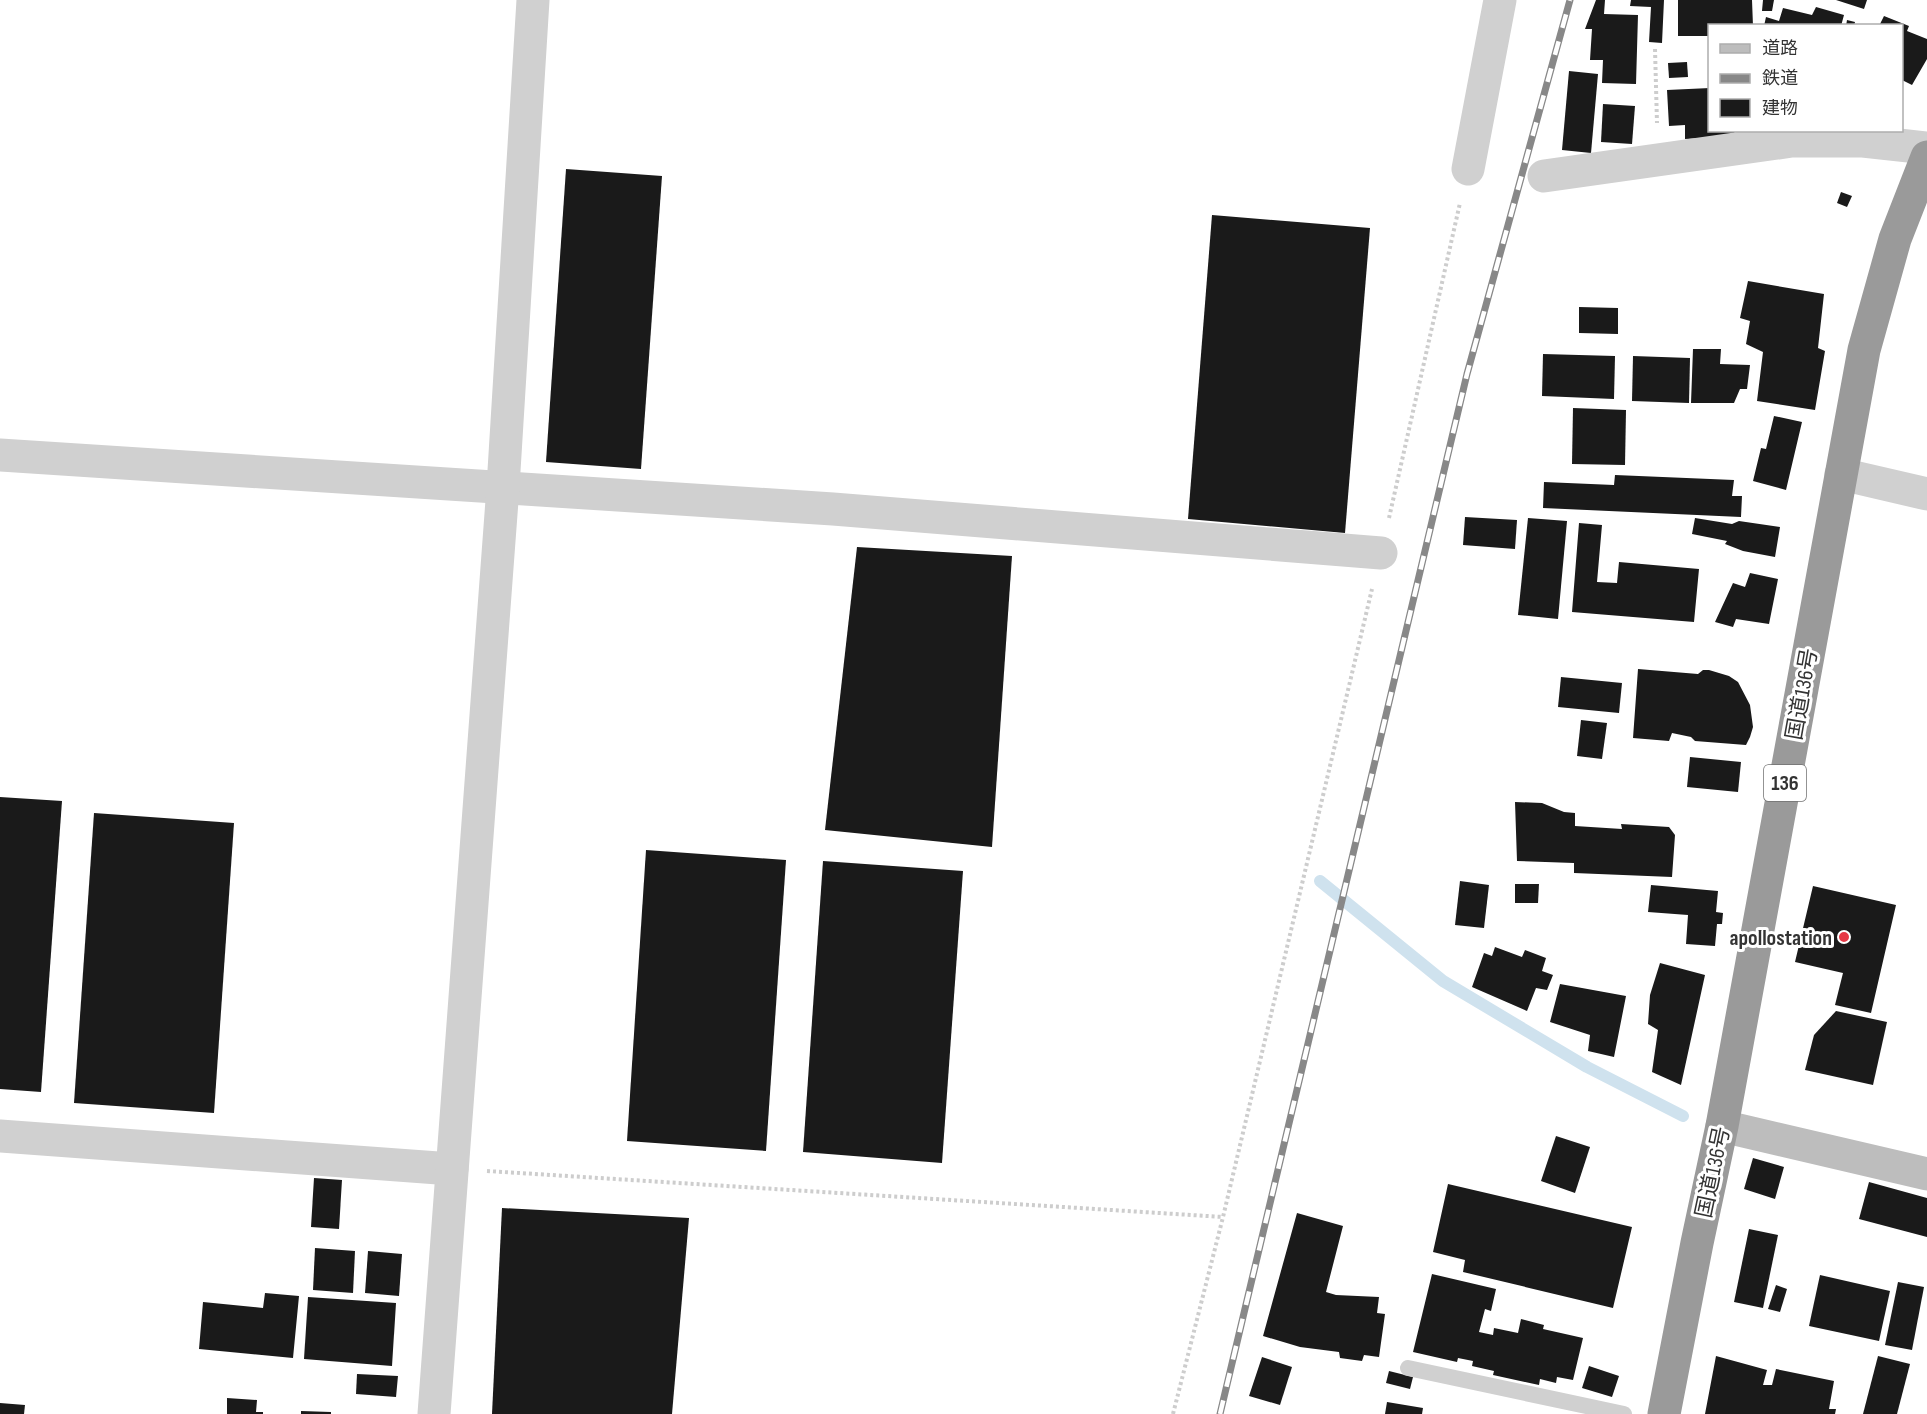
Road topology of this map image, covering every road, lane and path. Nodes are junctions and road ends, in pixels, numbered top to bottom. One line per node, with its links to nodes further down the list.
1 (533, 0): 11 (street)
2 (1500, 0): 7 (street)
3 (1655, 49): 6 (path)
4 (1927, 148): 6 (street)
5 (1927, 157): 10 (highway, 国道136号 / 136)
6 (1658, 160): 8 (street)
7 (1468, 169): 13 (path)
8 (1544, 176)
9 (0, 455): 11 (street)
10 (1841, 474): 12 (street); 14 (highway, 国道136号 / 136)
11 (502, 488): 13 (street); 16 (street)
12 (1927, 494)
13 (1381, 553): 18 (path)
14 (1722, 1126): 17 (street); 23 (highway, 国道136号 / 136)
15 (0, 1136): 16 (street)
16 (452, 1169): 18 (path); 20 (street)
17 (1927, 1174)
18 (1223, 1217): 21 (path)
19 (1408, 1368): 22 (lane)
20 (434, 1414)
21 (1173, 1414)
22 (1624, 1414)
23 (1664, 1414)

